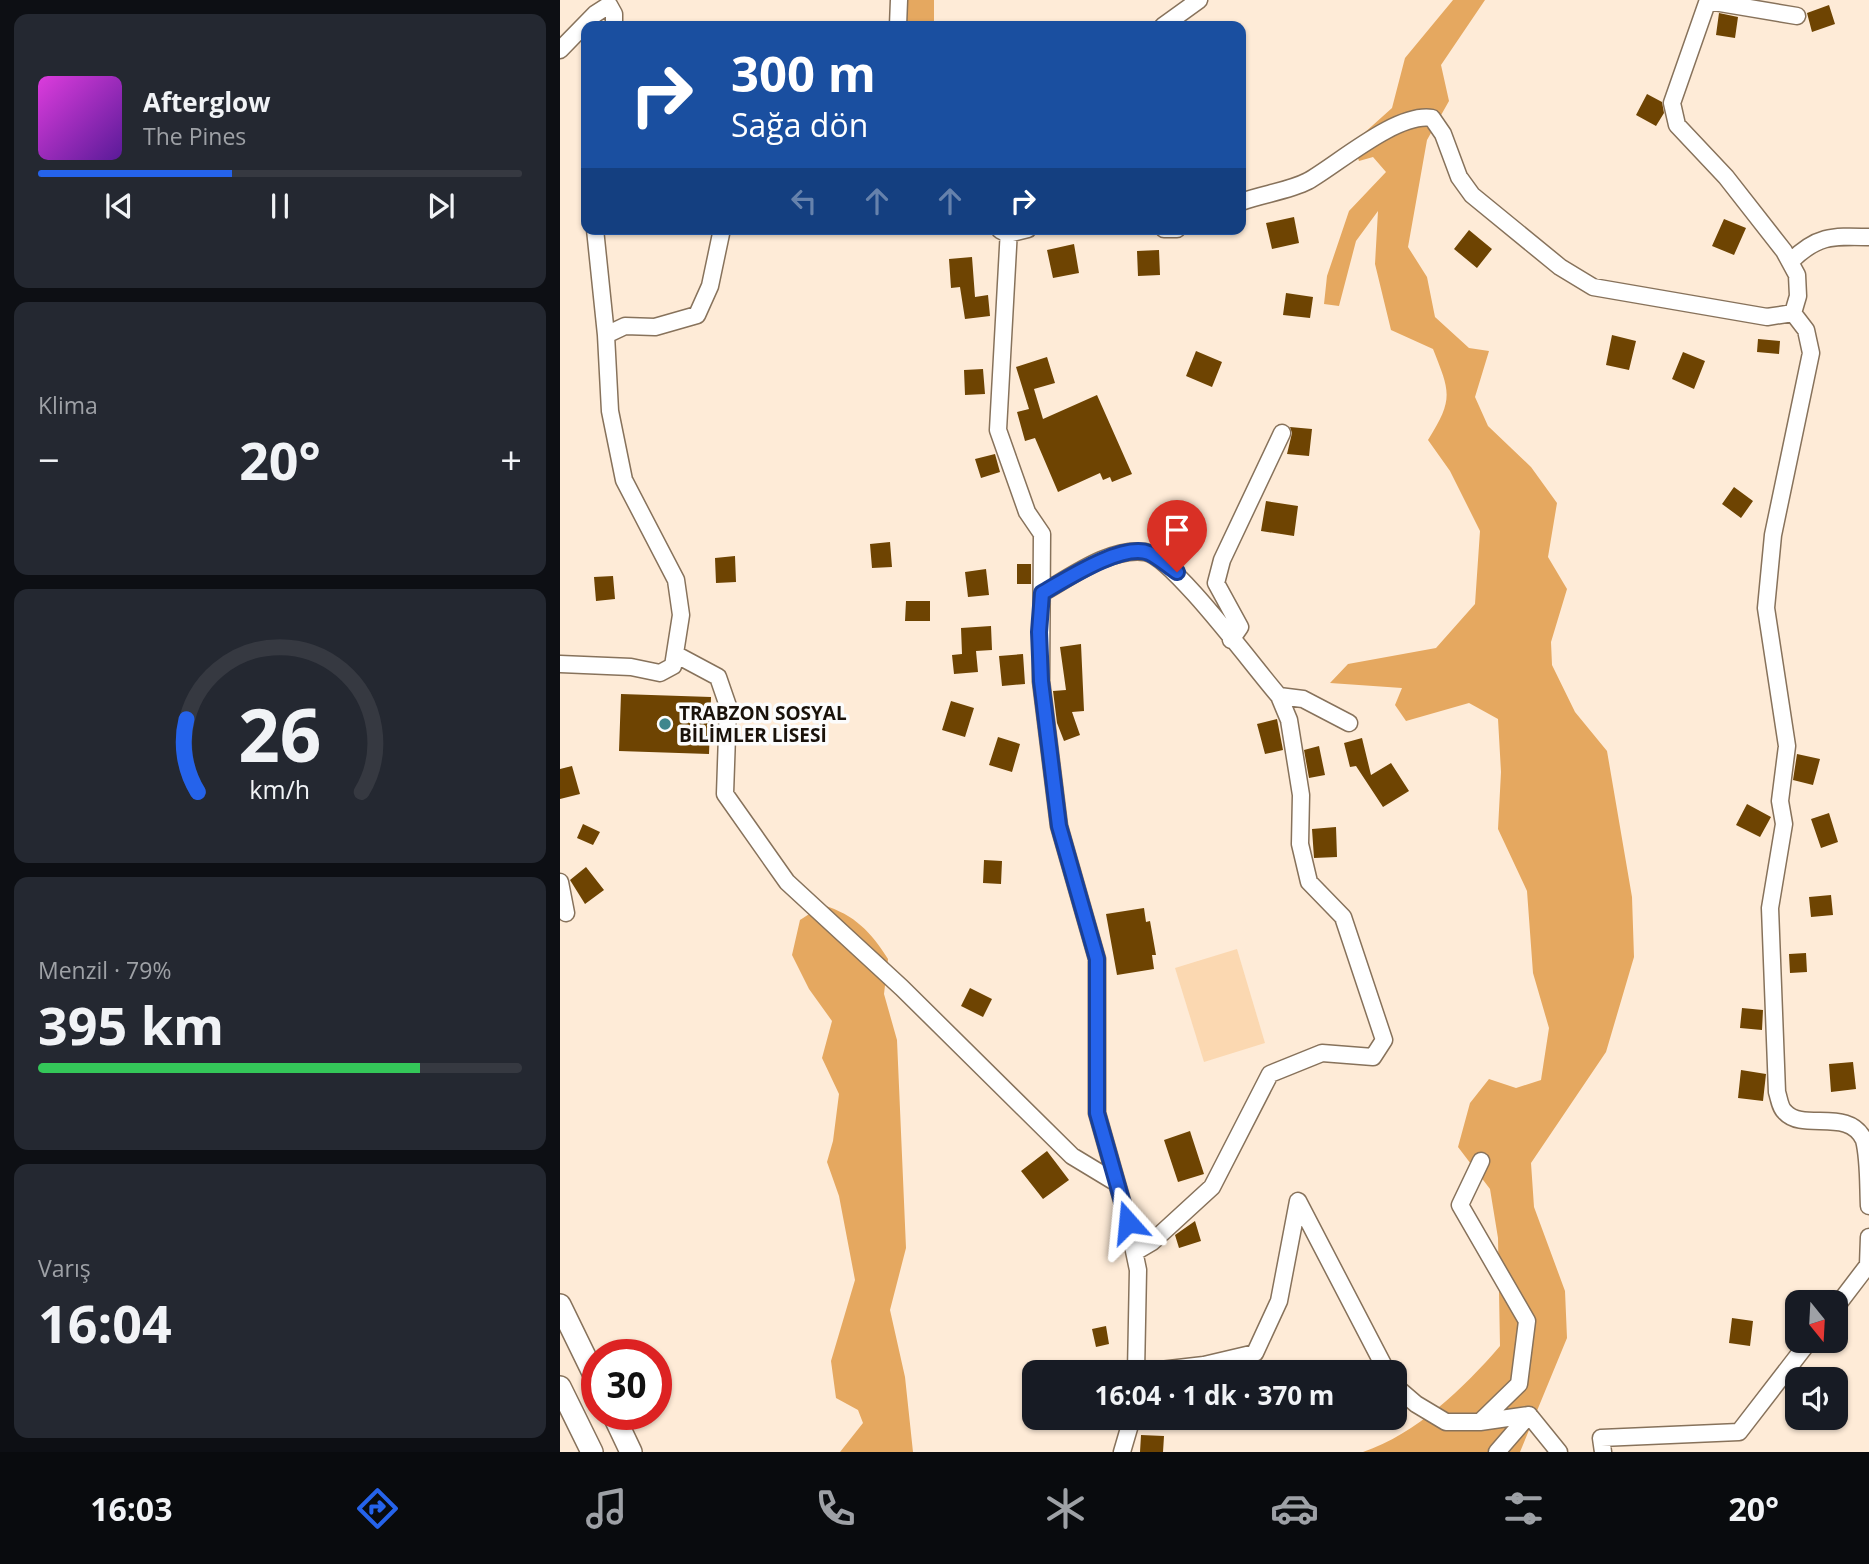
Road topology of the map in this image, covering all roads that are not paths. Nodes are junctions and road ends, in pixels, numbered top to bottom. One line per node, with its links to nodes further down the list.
1 (900, 0): 8 (street)
2 (1199, 0): 9 (street)
3 (1708, 0): 5 (street); 17 (street)
4 (609, 3): 6 (street); 7 (street)
5 (1797, 16)
6 (587, 21)
7 (614, 21)
8 (898, 21)
9 (1170, 21)
10 (581, 28): 11 (street)
11 (560, 50)
12 (1246, 200): 18 (street)
13 (596, 235): 19 (street)
14 (721, 235): 19 (street)
15 (1005, 235): 21 (street)
16 (1869, 237): 17 (street)
17 (1790, 262): 18 (street)
18 (1793, 313): 31 (street)
19 (606, 335): 23 (street)
20 (1282, 433): 22 (street)
21 (1042, 593): 22 (street); 30 (street)
22 (1231, 640): 25 (street)
23 (675, 654): 24 (street); 30 (street)
24 (560, 664)
25 (1279, 696): 26 (street); 33 (street)
26 (1349, 723)
27 (560, 882): 28 (street)
28 (566, 913)
29 (1481, 1161): 45 (street)
30 (1115, 1182): 33 (street)
31 (1869, 1206)
32 (1869, 1237): 34 (street)
33 (1135, 1252): 39 (street)
34 (1868, 1266): 35 (street)
35 (1848, 1292)
36 (560, 1305): 37 (main road)
37 (581, 1348)
38 (1800, 1353): 53 (street)
39 (1136, 1360)
40 (1225, 1360): 41 (street)
41 (1381, 1360)
42 (560, 1387): 48 (main road)
43 (1407, 1396): 45 (street)
44 (1529, 1415): 45 (street); 51 (street); 52 (street)
45 (1480, 1422)
46 (621, 1430): 49 (main road)
47 (1128, 1430): 50 (street)
48 (592, 1452)
49 (631, 1452)
50 (1122, 1452)
51 (1497, 1452)
52 (1559, 1452)
53 (1603, 1452)

